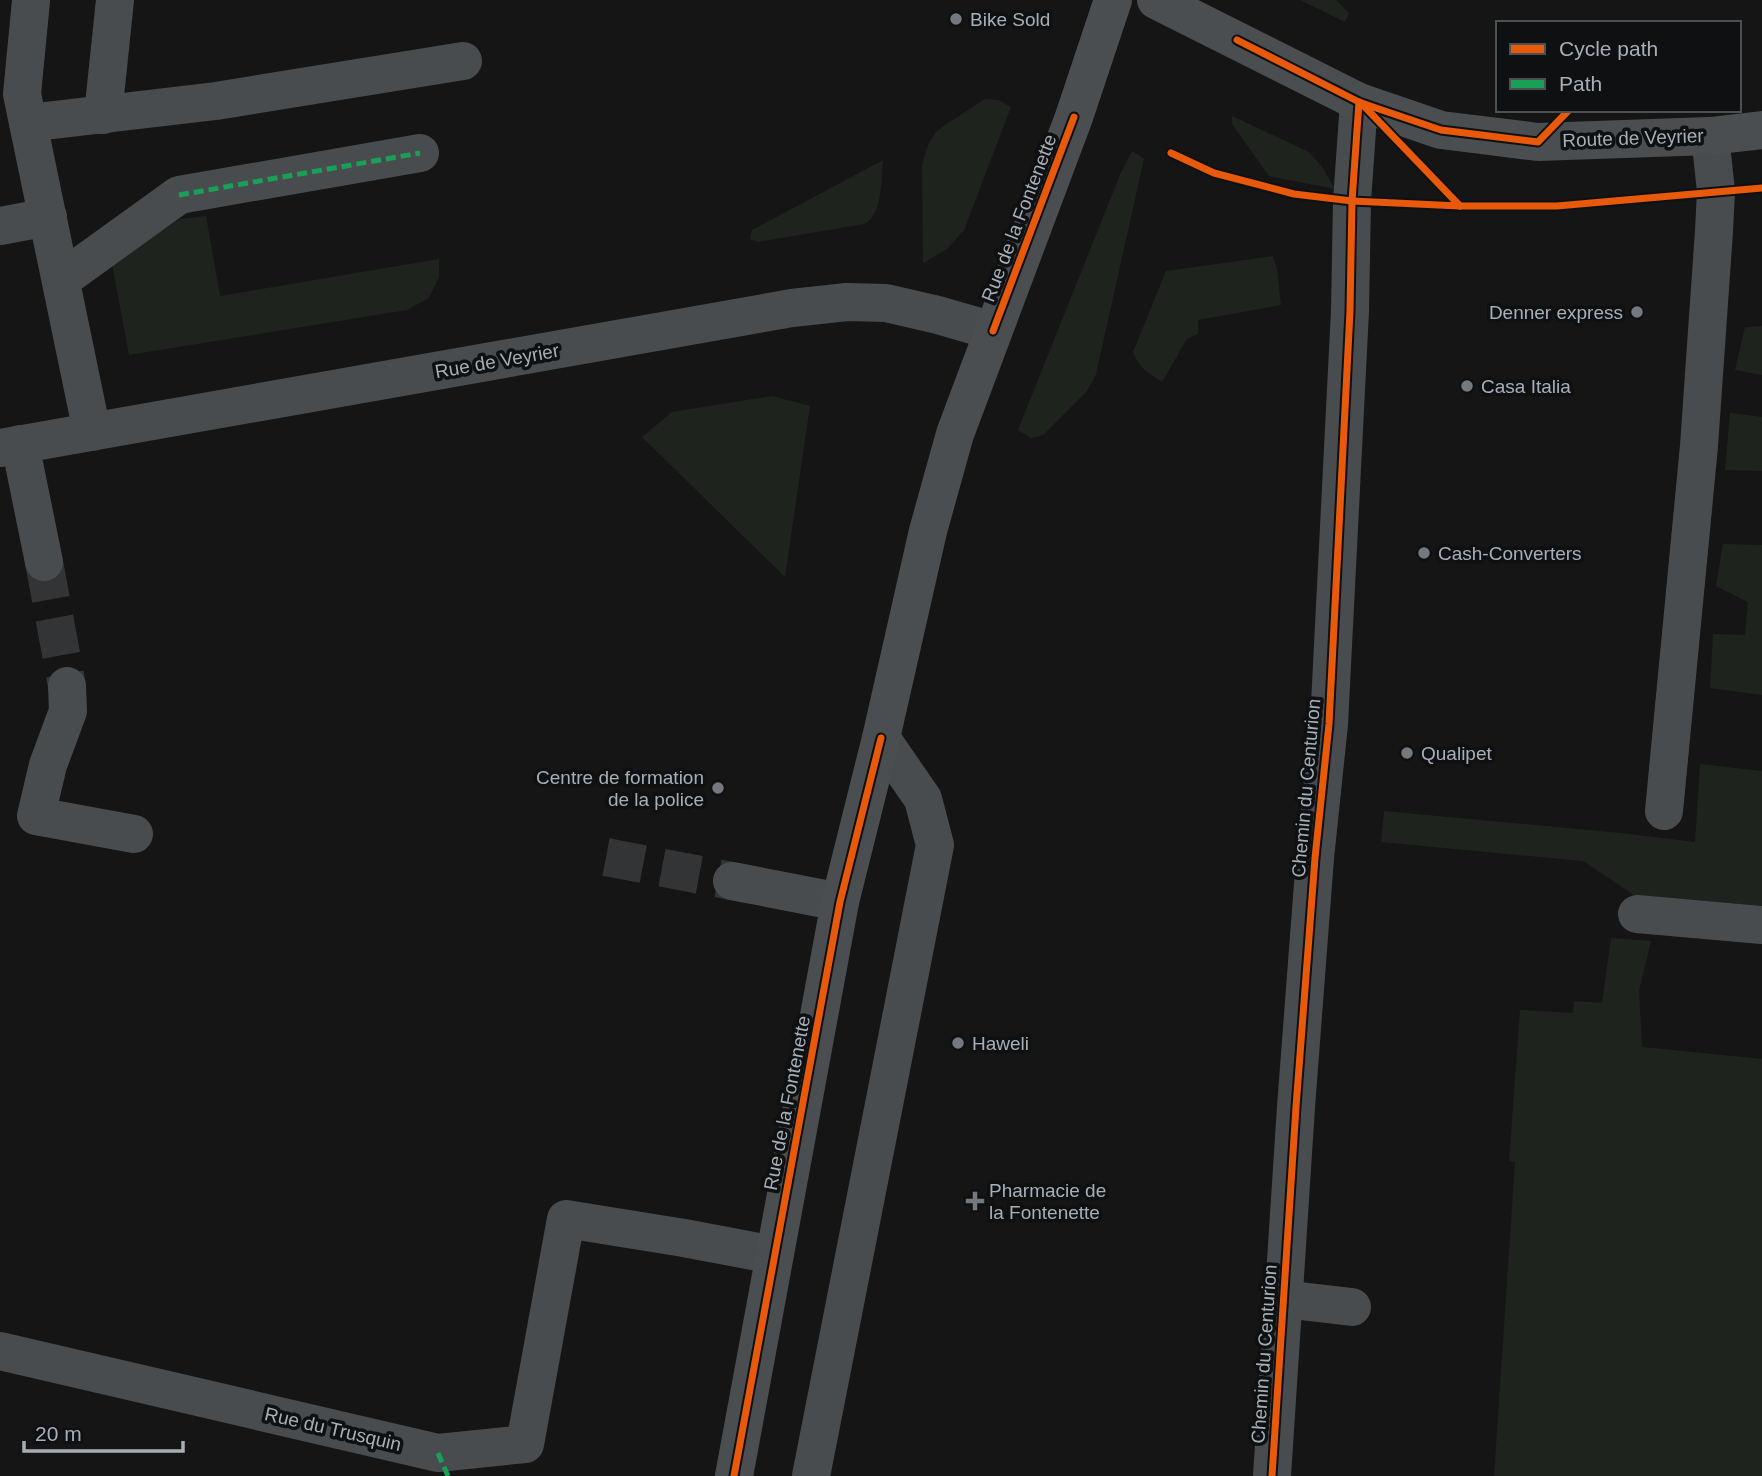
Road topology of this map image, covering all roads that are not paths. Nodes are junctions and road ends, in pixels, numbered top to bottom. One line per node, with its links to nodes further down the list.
1 (115, 0): 7 (street)
2 (1114, 0): 15 (main road, Rue de la Fontenette)
3 (1156, 0): 6 (main road, Route de Veyrier)
4 (31, 1): 8 (street)
5 (463, 61): 7 (street)
6 (1359, 102): 10 (main road, Route de Veyrier); 28 (street, Chemin du Centurion)
7 (103, 115): 8 (street)
8 (28, 123): 12 (street)
9 (1762, 130): 10 (main road, Route de Veyrier)
10 (1710, 136): 21 (street)
11 (420, 153): 14 (street)
12 (48, 217): 13 (street); 14 (street)
13 (0, 226)
14 (61, 280): 16 (street)
15 (993, 331): 16 (street, Rue de Veyrier); 20 (main road, Rue de la Fontenette)
16 (92, 432): 17 (street, Rue de Veyrier)
17 (10, 446): 18 (street)
18 (44, 562)
19 (67, 686): 22 (street)
20 (881, 738): 24 (main road, Rue de la Fontenette); 33 (street)
21 (1664, 811)
22 (134, 834)
23 (732, 881): 24 (street)
24 (839, 902): 27 (main road, Rue de la Fontenette)
25 (1637, 914): 26 (street)
26 (1762, 925)
27 (774, 1255): 31 (street, Rue du Trusquin); 32 (main road, Rue de la Fontenette)
28 (1283, 1299): 29 (street); 34 (street, Chemin du Centurion)
29 (1352, 1307)
30 (0, 1351): 31 (street, Rue du Trusquin)
31 (443, 1464)
32 (734, 1476)
33 (811, 1476)
34 (1272, 1476)

